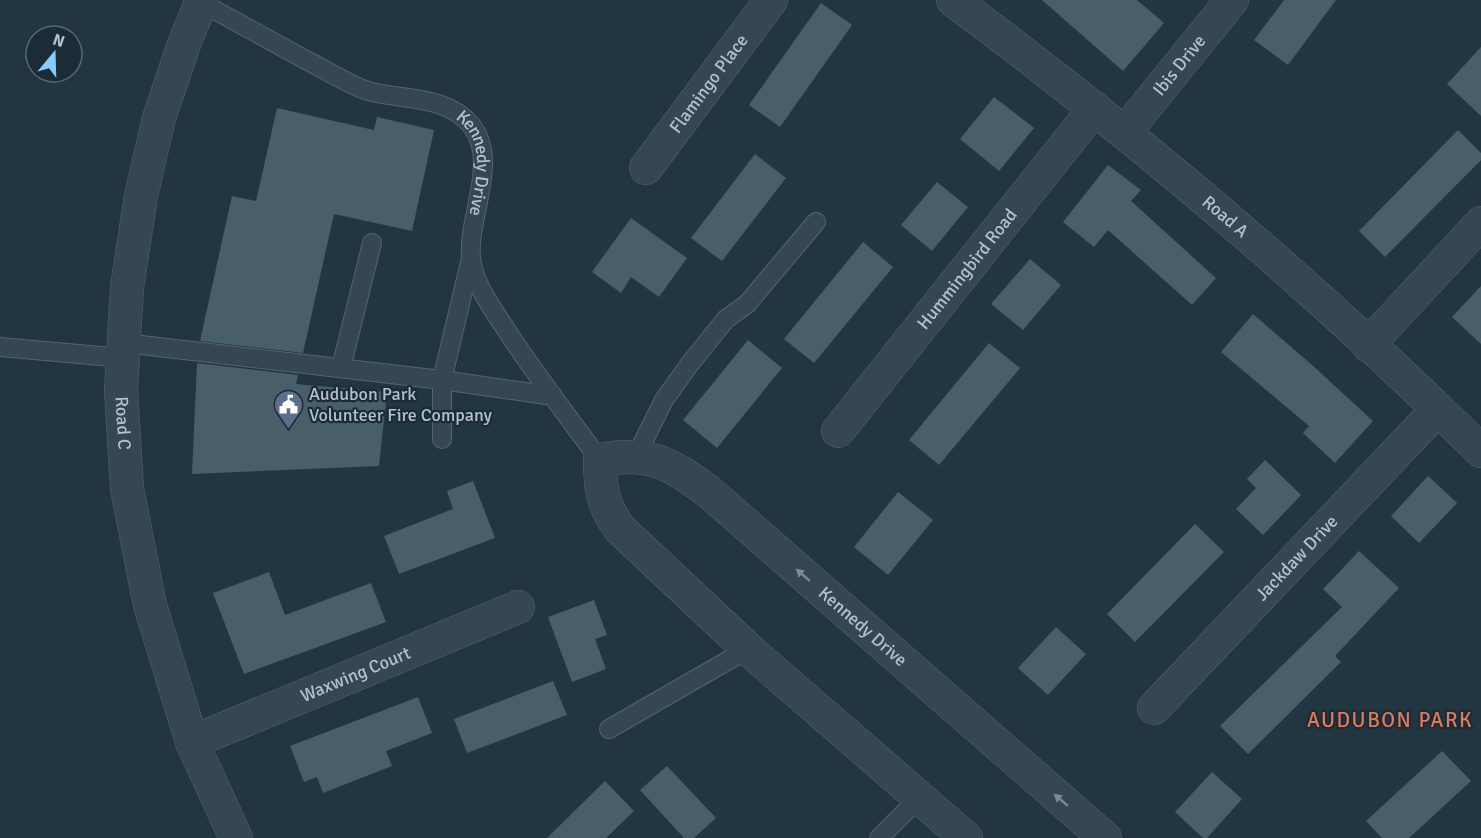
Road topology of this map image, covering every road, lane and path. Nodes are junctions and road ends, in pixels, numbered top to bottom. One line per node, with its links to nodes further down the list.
1 (771, 0): 7 (street, Flamingo Place)
2 (953, 0): 5 (street, Road A)
3 (1232, 0): 6 (street, Ibis Drive)
4 (201, 1): 11 (lane, Kennedy Drive); 14 (street, Road C)
5 (1095, 108): 6 (street, Road A); 19 (street, Hummingbird Road)
6 (1125, 132): 12 (street, Road A)
7 (646, 168)
8 (816, 222): 22 (lane)
9 (1481, 223): 12 (street)
10 (372, 243): 15 (lane)
11 (471, 258): 16 (lane); 17 (lane, Kennedy Drive)
12 (1368, 345): 18 (street, Road A)
13 (0, 347): 14 (lane)
14 (124, 350): 15 (lane); 28 (street, Road C)
15 (341, 368): 16 (lane)
16 (442, 380): 17 (lane); 20 (lane)
17 (552, 396): 23 (lane, Kennedy Drive)
18 (1438, 409): 21 (street, Road A); 26 (street, Jackdaw Drive)
19 (837, 431)
20 (442, 439)
21 (1481, 451)
22 (636, 456): 23 (street, Kennedy Drive); 33 (street, Kennedy Drive, one-way to 22)
23 (600, 460): 25 (street)
24 (518, 606): 28 (street, Waxwing Court)
25 (748, 649): 27 (lane); 29 (street)
26 (1154, 708)
27 (609, 729)
28 (192, 742): 30 (street, Road C)
29 (919, 798): 31 (lane); 32 (street)
30 (226, 835)
31 (879, 838)
32 (966, 838)
33 (1105, 838)

